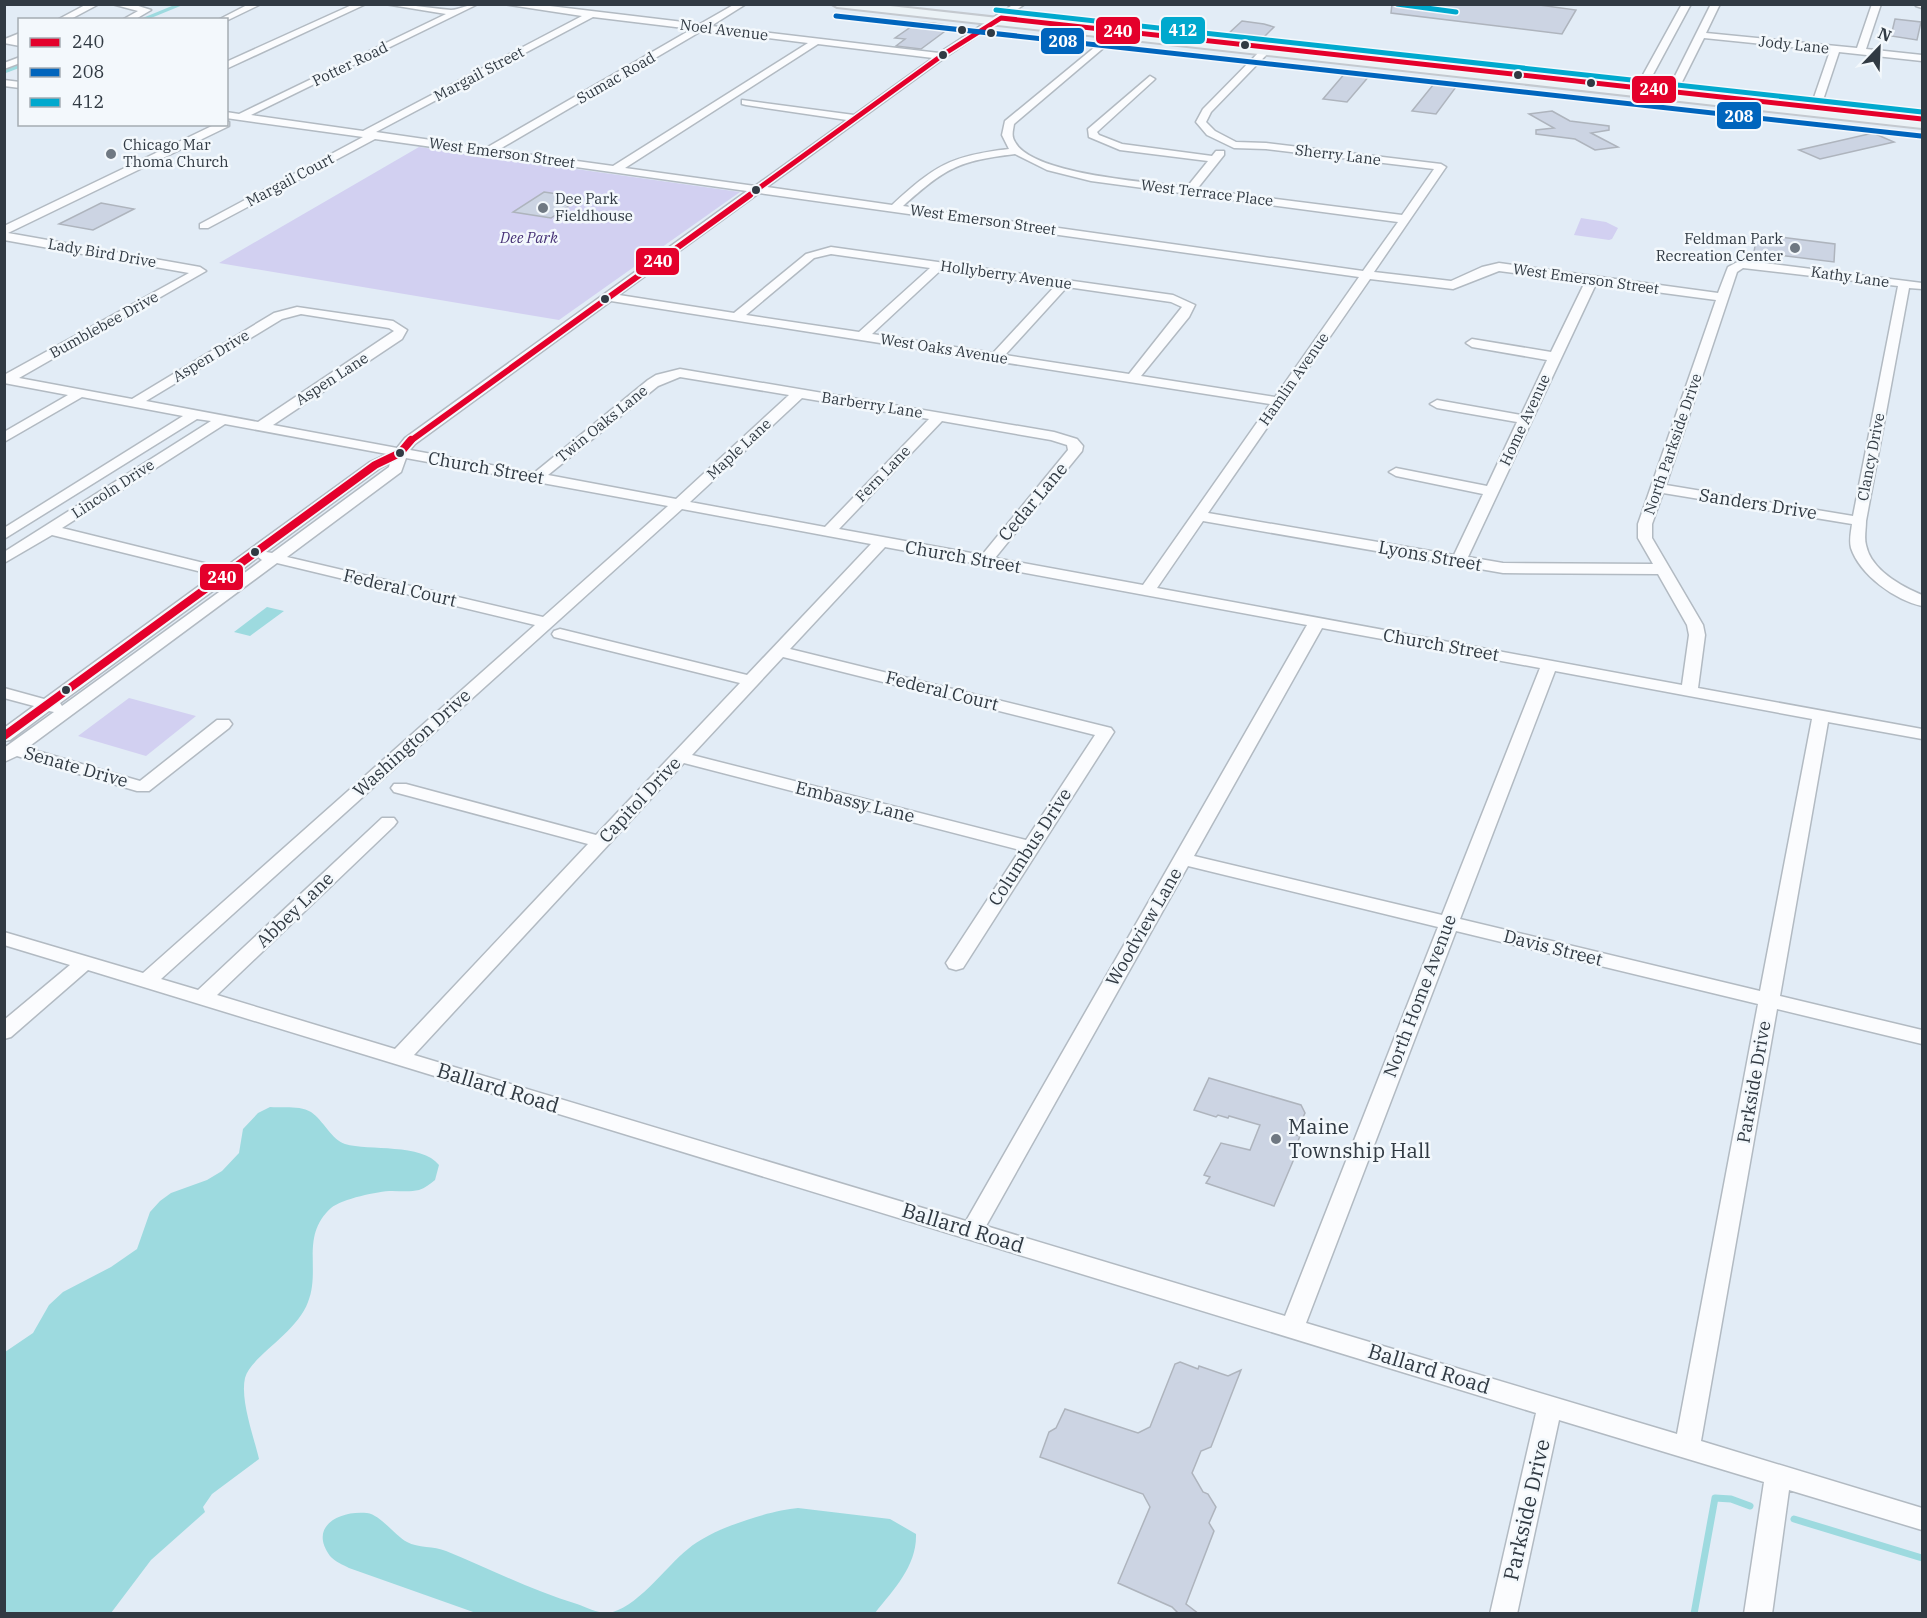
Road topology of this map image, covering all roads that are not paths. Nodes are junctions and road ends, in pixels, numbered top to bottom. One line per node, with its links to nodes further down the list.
1 (95, 4): 17 (street)
2 (116, 4): 18 (street)
3 (257, 4): 19 (street)
4 (362, 4): 30 (street)
5 (389, 4): 15 (street)
6 (474, 4): 15 (street, Potter Road)
7 (507, 4): 16 (street, Noel Avenue)
8 (742, 4): 21 (street, Sumac Road)
9 (837, 4): 20 (main road)
10 (878, 4): 20 (main road)
11 (1021, 4): 20 (street)
12 (1687, 4): 32 (street)
13 (1716, 4): 23 (street)
14 (1877, 4): 27 (street)
15 (456, 13): 37 (street, Potter Road)
16 (592, 15): 21 (street, Noel Avenue); 43 (street, Margail Street)
17 (65, 18)
18 (130, 18)
19 (226, 18)
20 (998, 20): 22 (main road); 28 (street)
21 (702, 28): 24 (street, Noel Avenue); 45 (street, Sumac Road)
22 (1116, 33): 26 (main road); 26 (main road); 46 (street)
23 (1701, 35): 25 (street, Jody Lane); 33 (street)
24 (817, 41): 28 (street, Noel Avenue); 49 (street)
25 (1835, 49): 27 (street, Jody Lane); 35 (street)
26 (1266, 50): 32 (main road); 32 (main road); 44 (street)
27 (1861, 51): 29 (street, Jody Lane)
28 (941, 56): 38 (street)
29 (1923, 58)
30 (228, 65)
31 (1150, 79): 47 (street)
32 (1640, 91): 33 (main road); 35 (main road)
33 (1672, 92): 35 (main road)
34 (746, 102): 38 (street)
35 (1815, 110): 39 (main road); 41 (main road)
36 (228, 115): 37 (street, West Emerson Street)
37 (241, 117): 40 (street, Potter Road); 43 (street, West Emerson Street)
38 (856, 118): 50 (street)
39 (1923, 119)
40 (228, 123)
41 (1923, 124)
42 (222, 126): 55 (street, Potter Road)
43 (371, 134): 45 (street, West Emerson Street); 54 (street, Margail Court)
44 (1234, 145): 47 (street); 48 (street, Sherry Lane)
45 (489, 151): 49 (street, West Emerson Street)
46 (1016, 151): 51 (street, West Terrace Place); 52 (street)
47 (1214, 159): 51 (street)
48 (1441, 166): 53 (street, Hamlin Avenue)
49 (616, 169): 50 (street, West Emerson Street)
50 (758, 189): 52 (street, West Emerson Street); 65 (street)
51 (1190, 190): 53 (street, West Terrace Place)
52 (896, 207): 60 (street, West Emerson Street)
53 (1404, 219): 60 (street, Hamlin Avenue)
54 (204, 226)
55 (4, 231)
56 (4, 236): 59 (street, Lady Bird Drive)
57 (1741, 264): 63 (street, Kathy Lane); 66 (street, North Parkside Drive)
58 (940, 266): 62 (street, Hollyberry Avenue); 68 (street, Hollyberry Avenue); 69 (street)
59 (200, 271): 75 (street, Bumblebee Drive)
60 (1367, 274): 61 (street, West Emerson Street); 78 (street, Hamlin Avenue)
61 (1592, 279): 66 (street, West Emerson Street); 72 (street, Home Avenue)
62 (1064, 283): 71 (street); 74 (street, Hollyberry Avenue)
63 (1904, 284): 64 (street, Kathy Lane); 95 (street, Clancy Drive)
64 (1923, 286)
65 (609, 297): 68 (street, West Oaks Avenue); 88 (street)
66 (1722, 297): 91 (street, North Parkside Drive)
67 (289, 312): 79 (street, Aspen Drive); 85 (street, Aspen Lane)
68 (737, 316): 69 (street, West Oaks Avenue)
69 (862, 336): 71 (street, West Oaks Avenue)
70 (1472, 343): 72 (street)
71 (996, 357): 74 (street, West Oaks Avenue)
72 (1556, 357): 84 (street, Home Avenue)
73 (670, 375): 77 (street, Barberry Lane); 90 (street, Twin Oaks Lane)
74 (1132, 378): 78 (street, West Oaks Avenue)
75 (6, 379): 76 (street, Church Street)
76 (80, 393): 79 (street, Church Street); 86 (street)
77 (800, 393): 82 (street, Barberry Lane); 93 (street, Maple Lane)
78 (1278, 401): 94 (street, Hamlin Avenue)
79 (134, 403): 81 (street, Church Street)
80 (1437, 404): 84 (street)
81 (195, 414): 83 (street, Church Street); 98 (street, Lincoln Drive)
82 (939, 416): 87 (street, Barberry Lane); 97 (street, Fern Lane)
83 (222, 420): 85 (street, Church Street); 96 (street, Lincoln Drive)
84 (1526, 420): 92 (street, Home Avenue)
85 (260, 427): 88 (street, Church Street)
86 (4, 438)
87 (1072, 442): 103 (street, Cedar Lane)
88 (400, 453): 90 (street, Church Street); 100 (street); 101 (street)
89 (1396, 472): 92 (street)
90 (536, 478): 93 (street, Church Street)
91 (1658, 488): 95 (street, Sanders Drive); 105 (street, North Parkside Drive)
92 (1492, 491): 104 (street, Home Avenue)
93 (678, 505): 97 (street, Church Street); 111 (street, Washington Drive)
94 (1200, 516): 104 (street, Lyons Street); 108 (street, Hamlin Avenue)
95 (1859, 521): 109 (street, Clancy Drive)
96 (50, 530): 102 (street, Lincoln Drive); 106 (street)
97 (828, 532): 99 (street, Church Street)
98 (4, 535)
99 (880, 543): 103 (street, Church Street); 112 (street, Capitol Drive)
100 (254, 553): 101 (street, Federal Court); 106 (street)
101 (273, 558): 107 (street); 111 (street, Federal Court)
102 (4, 559)
103 (985, 561): 108 (street, Church Street)
104 (1458, 562): 105 (street, Lyons Street)
105 (1661, 569): 115 (street, North Parkside Drive)
106 (226, 573): 107 (street); 117 (street)
107 (247, 578): 118 (street)
108 (1147, 591): 110 (street, Church Street)
109 (1923, 601)
110 (1317, 622): 113 (street, Church Street); 129 (street, Woodview Lane)
111 (553, 628): 114 (street, Federal Court); 134 (street, Washington Drive)
112 (779, 651): 114 (street, Capitol Drive); 121 (street, Federal Court)
113 (1549, 665): 115 (street, Church Street); 130 (street, North Home Avenue)
114 (751, 681): 124 (street, Capitol Drive)
115 (1689, 692): 119 (street, Church Street)
116 (4, 693): 117 (street)
117 (47, 705): 118 (street); 123 (street)
118 (68, 711): 123 (street)
119 (1821, 716): 122 (street, Church Street); 136 (street, Parkside Drive)
120 (222, 724): 123 (street, Senate Drive)
121 (1105, 732): 128 (street, Columbus Drive)
122 (1923, 734)
123 (8, 748)
124 (680, 757): 127 (street, Capitol Drive); 128 (street, Embassy Lane)
125 (400, 788): 127 (street)
126 (388, 822): 135 (street, Abbey Lane)
127 (600, 842): 139 (street, Capitol Drive)
128 (1030, 848): 133 (street, Columbus Drive)
129 (1183, 859): 130 (street, Davis Street); 140 (street, Woodview Lane)
130 (1448, 923): 136 (street, Davis Street); 141 (street, North Home Avenue)
131 (4, 938): 132 (street, Ballard Road)
132 (85, 963): 134 (street, Ballard Road); 137 (street)
133 (956, 963)
134 (146, 981): 135 (street, Ballard Road)
135 (202, 998): 139 (street, Ballard Road)
136 (1769, 1000): 138 (street, Davis Street); 143 (street, Parkside Drive)
137 (4, 1032)
138 (1923, 1037)
139 (399, 1058): 140 (street, Ballard Road)
140 (972, 1231): 141 (street, Ballard Road)
141 (1292, 1328): 142 (street, Ballard Road)
142 (1551, 1406): 143 (street, Ballard Road); 146 (street, Parkside Drive)
143 (1687, 1448): 144 (street, Ballard Road)
144 (1778, 1475): 145 (street, Ballard Road); 147 (street)
145 (1923, 1519)
146 (1503, 1614)
147 (1758, 1614)

